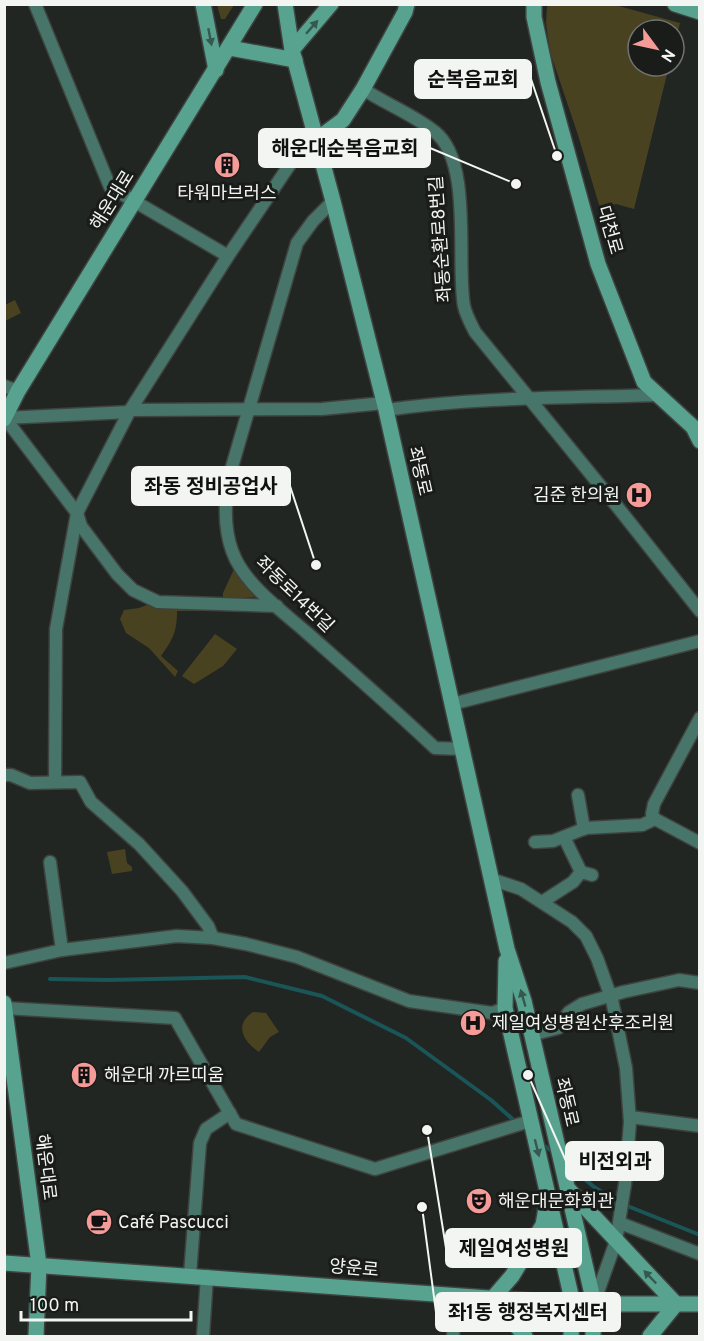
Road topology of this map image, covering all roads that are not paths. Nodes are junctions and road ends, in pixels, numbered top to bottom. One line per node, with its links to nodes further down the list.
1 (35, 4): 15 (street)
2 (203, 4): 12 (main road, one-way to 12)
3 (255, 4): 10 (main road, 해운대로)
4 (285, 4): 11 (main road, 좌동로)
5 (331, 4): 11 (main road, one-way to 5)
6 (407, 4): 13 (main road)
7 (534, 4): 19 (main road, 대천로)
8 (675, 4): 9 (main road)
9 (699, 12)
10 (230, 48): 11 (main road); 12 (main road, 해운대로)
11 (293, 55): 14 (main road, 좌동로)
12 (216, 70): 15 (main road, 해운대로)
13 (363, 89): 14 (main road); 20 (street, 좌동순환로8번길)
14 (316, 141): 16 (main road, 좌동로); 17 (street)
15 (134, 201): 17 (street); 18 (main road, 해운대로)
16 (333, 201): 21 (main road, 좌동로); 22 (street, 좌동로14번길)
17 (228, 256): 23 (street)
18 (11, 389): 24 (main road, 해운대로)
19 (658, 395): 20 (street); 25 (main road, 대천로)
20 (529, 399): 21 (street); 28 (street, 좌동순환로8번길)
21 (385, 407): 22 (street); 30 (main road, 좌동로)
22 (249, 409): 23 (street); 27 (street, 좌동로14번길)
23 (129, 411): 24 (street); 26 (street)
24 (4, 418): 26 (street)
25 (699, 441)
26 (77, 513): 27 (street); 34 (street)
27 (277, 606): 32 (street, 좌동로14번길)
28 (699, 611)
29 (699, 641): 30 (street)
30 (452, 704): 32 (main road, 좌동로)
31 (699, 718): 36 (street)
32 (462, 749): 42 (main road, 좌동로)
33 (4, 775): 34 (street)
34 (55, 782): 44 (street)
35 (578, 795): 37 (street)
36 (655, 819): 37 (street); 40 (street)
37 (584, 829): 38 (street)
38 (564, 837): 39 (street); 43 (street)
39 (535, 842)
40 (699, 843)
41 (50, 862): 46 (street)
42 (491, 879): 43 (street); 45 (main road, 좌동로)
43 (542, 902): 49 (street)
44 (213, 938): 46 (street); 51 (street)
45 (507, 949): 51 (main road, 좌동로); 52 (main road, 좌동로, one-way to 45)
46 (62, 950): 47 (street)
47 (4, 963)
48 (699, 983): 49 (street)
49 (610, 997): 52 (street); 54 (street)
50 (5, 1006): 53 (street); 63 (main road, 해운대로)
51 (505, 1008): 55 (main road, 좌동로)
52 (531, 1035): 57 (main road, 좌동로)
53 (230, 1113): 55 (street); 64 (street)
54 (630, 1117): 56 (street); 59 (street)
55 (530, 1121): 58 (main road, 좌동로, one-way to 58)
56 (699, 1126)
57 (566, 1188): 60 (main road); 68 (main road, 좌동로)
58 (548, 1193): 67 (main road); 69 (main road, 좌동로)
59 (620, 1223): 60 (street); 61 (street)
60 (616, 1241): 68 (street); 70 (main road, one-way to 60)
61 (699, 1254)
62 (4, 1263): 63 (main road, 양운로)
63 (39, 1266): 64 (main road, 양운로); 72 (main road, 해운대로)
64 (190, 1275): 65 (main road, 양운로)
65 (207, 1276): 66 (main road, 양운로); 73 (street)
66 (456, 1295): 67 (main road, 양운로); 74 (street)
67 (493, 1298): 69 (main road, 양운로); 75 (main road)
68 (594, 1303): 69 (main road, 양운로); 70 (main road, 양운로); 77 (main road, 좌동로)
69 (573, 1304): 76 (main road, 좌동로)
70 (676, 1304): 71 (main road, 양운로); 78 (main road)
71 (699, 1304)
72 (36, 1336)
73 (203, 1336)
74 (453, 1336)
75 (525, 1336)
76 (571, 1336)
77 (592, 1336)
78 (650, 1336)

